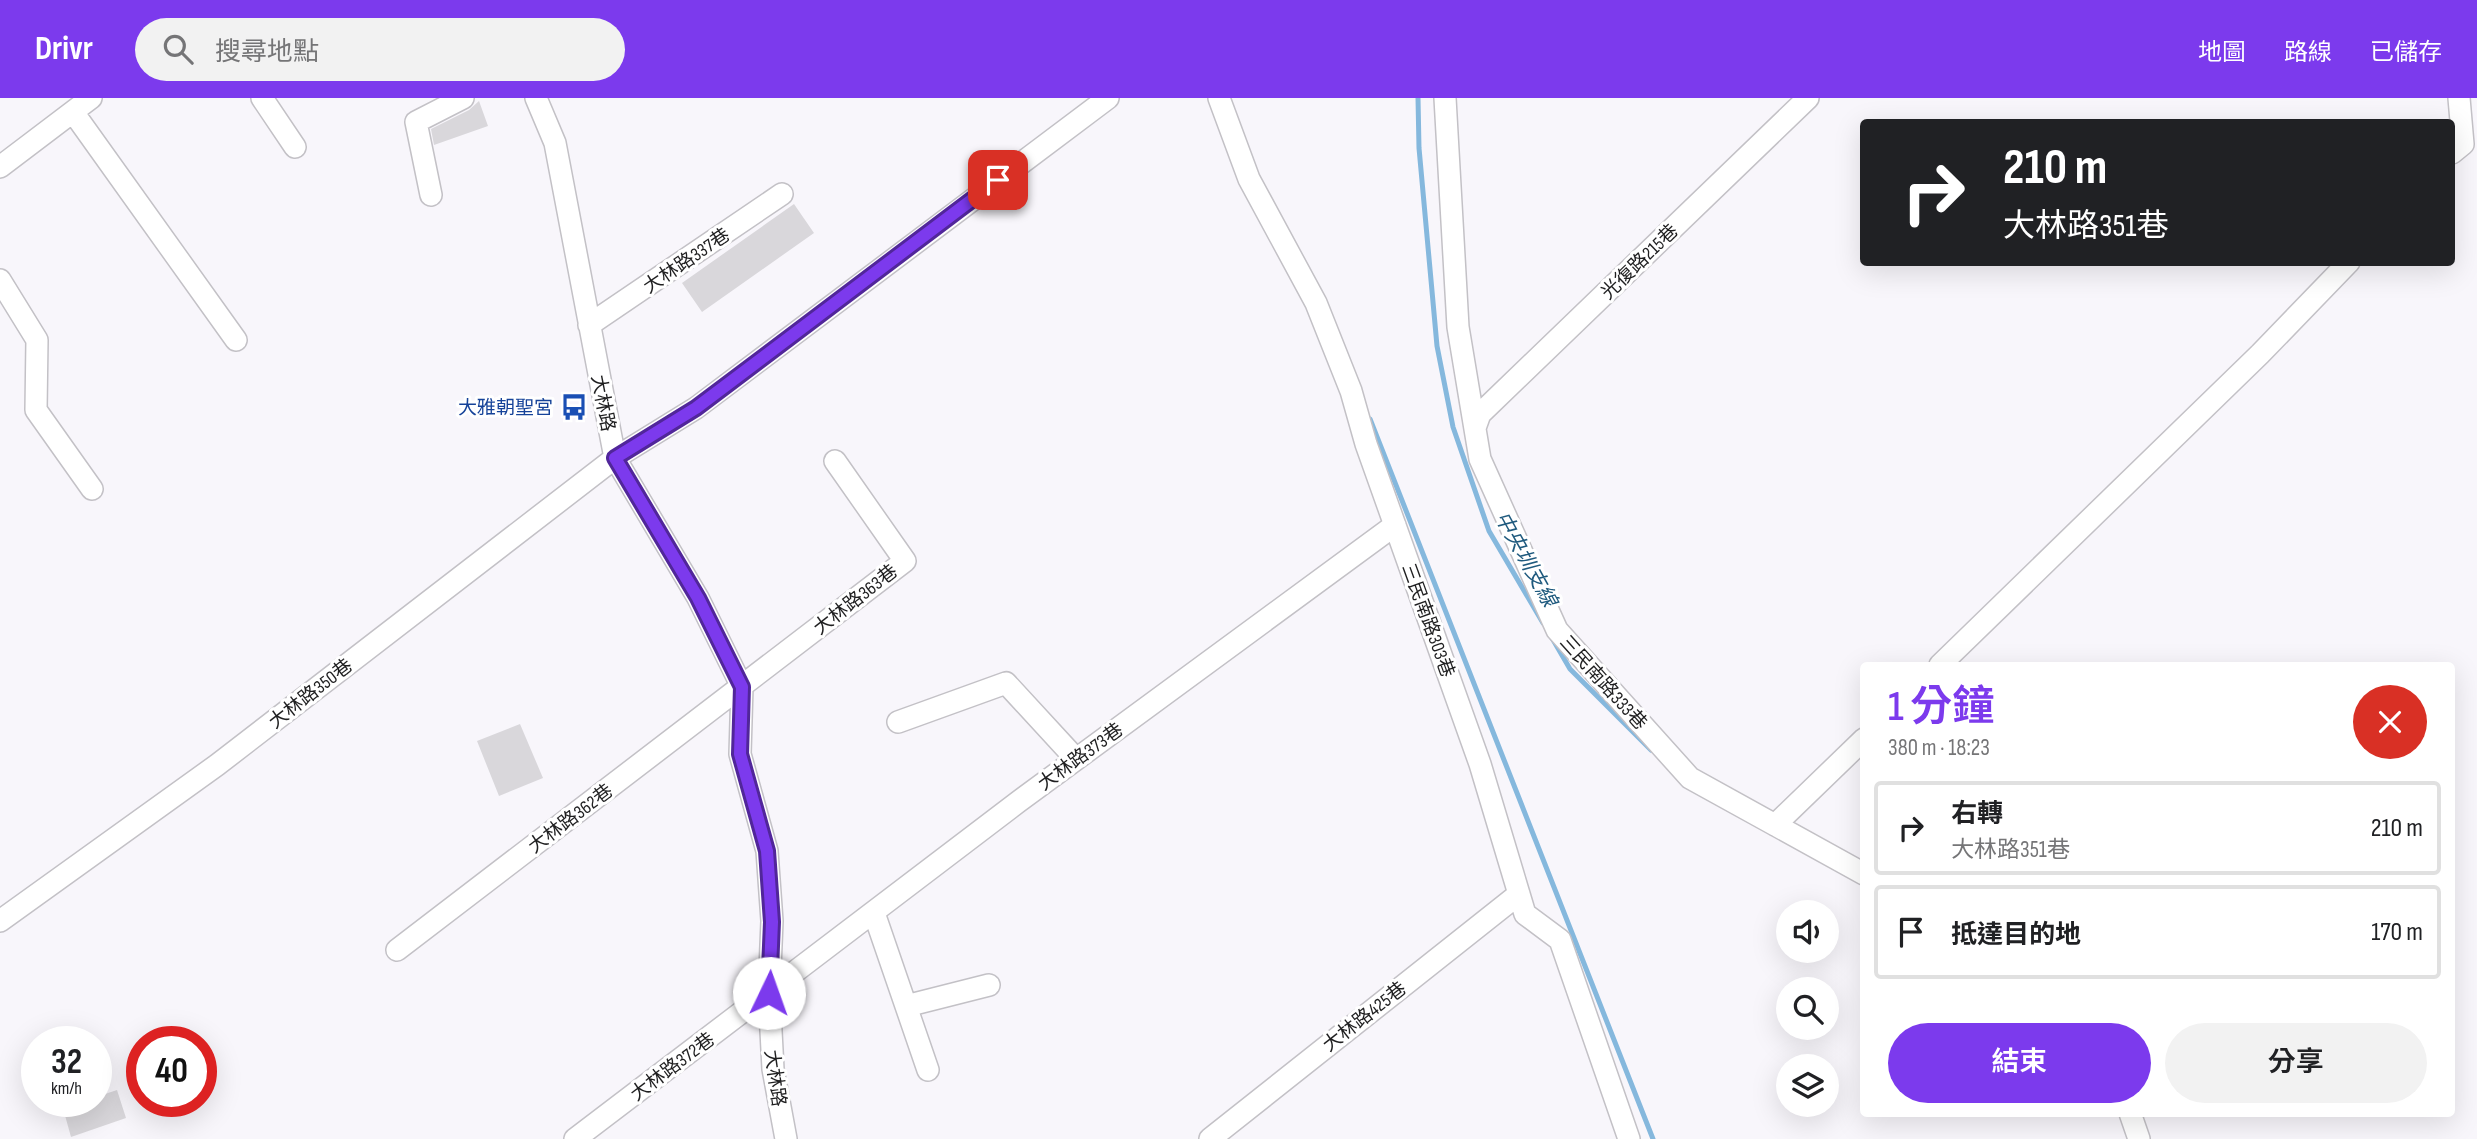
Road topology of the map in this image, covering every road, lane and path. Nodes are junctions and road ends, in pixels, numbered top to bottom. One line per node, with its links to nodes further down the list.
1 (91, 98): 10 (street)
2 (262, 98): 11 (street)
3 (463, 98): 15 (street)
4 (536, 98): 18 (street, 大林路)
5 (1108, 98): 21 (street, 大林路350巷)
6 (1219, 98): 24 (street, 三民南路303巷)
7 (1445, 98): 20 (street, 三民南路333巷)
8 (1808, 98): 20 (street, 光復路215巷)
9 (2459, 98): 12 (street)
10 (73, 112): 13 (street); 19 (street)
11 (295, 147)
12 (2455, 151)
13 (0, 167)
14 (782, 194): 18 (street, 大林路337巷)
15 (431, 195)
16 (2345, 266): 25 (street)
17 (0, 280): 23 (street)
18 (589, 325): 21 (street, 大林路)
19 (236, 340)
20 (1475, 428): 30 (street, 三民南路333巷)
21 (615, 458): 26 (street, 大林路); 34 (street, 大林路350巷)
22 (835, 461): 26 (street, 大林路363巷)
23 (92, 489)
24 (1395, 525): 29 (street, 大林路373巷); 32 (street, 三民南路303巷)
25 (1943, 662)
26 (742, 687): 35 (street, 大林路362巷); 37 (street, 大林路)
27 (898, 722): 29 (street)
28 (1860, 743): 30 (street)
29 (1076, 759): 33 (street, 大林路373巷)
30 (1776, 825): 31 (street, 三民南路333巷)
31 (1860, 872)
32 (1519, 894): 43 (street, 大林路425巷); 44 (street, 三民南路303巷)
33 (874, 913): 37 (street, 大林路373巷); 38 (street)
34 (0, 921)
35 (397, 950)
36 (989, 985): 38 (street)
37 (769, 993): 41 (street, 大林路372巷); 42 (street, 大林路)
38 (906, 1006): 39 (street)
39 (928, 1070)
40 (2131, 1117): 45 (street)
41 (575, 1139)
42 (786, 1139)
43 (1210, 1139)
44 (1629, 1139)
45 (2138, 1139)

